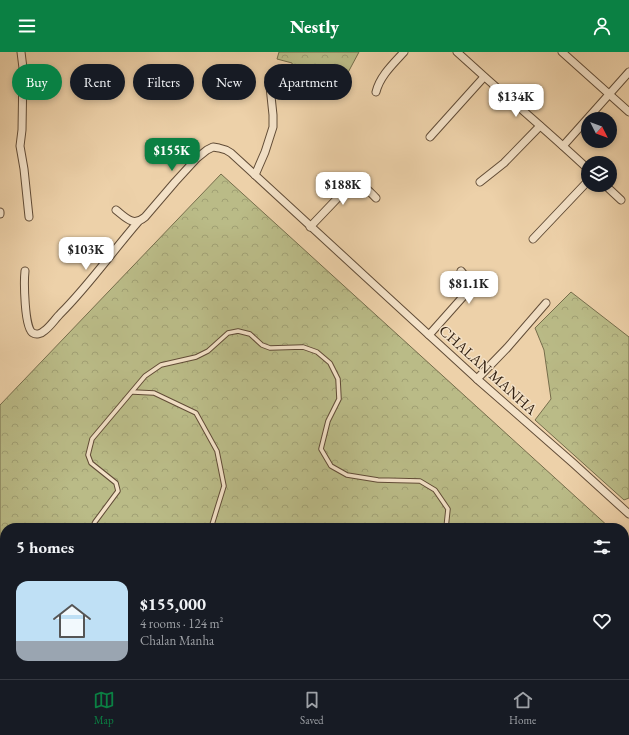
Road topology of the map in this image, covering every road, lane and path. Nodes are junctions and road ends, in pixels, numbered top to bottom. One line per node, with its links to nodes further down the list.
1 (21, 52): 22 (street)
2 (404, 52): 7 (street)
3 (562, 52): 8 (street)
4 (462, 54): 6 (street)
5 (629, 72): 8 (street)
6 (484, 77): 11 (street); 12 (street)
7 (376, 92)
8 (609, 94): 10 (street); 13 (street)
9 (271, 100): 15 (street)
10 (629, 112)
11 (540, 126): 13 (street); 16 (street)
12 (430, 137)
13 (563, 146): 14 (street)
14 (581, 163)
15 (255, 175): 23 (street, CHALAN MANHA); 24 (street, CHALAN MANHA)
16 (480, 182)
17 (581, 188): 25 (street)
18 (612, 192): 20 (street)
19 (376, 198): 24 (street)
20 (621, 200)
21 (116, 210): 23 (street)
22 (29, 217)
23 (138, 222): 26 (street)
24 (310, 226): 29 (street, CHALAN MANHA)
25 (533, 239)
26 (25, 271)
27 (461, 271): 29 (street)
28 (546, 303): 30 (street)
29 (429, 335): 30 (street, CHALAN MANHA)
30 (477, 379): 32 (street, CHALAN MANHA)
31 (133, 392): 33 (lane); 34 (lane); 35 (lane)
32 (629, 514)
33 (94, 523)
34 (213, 523)
35 (447, 523)

